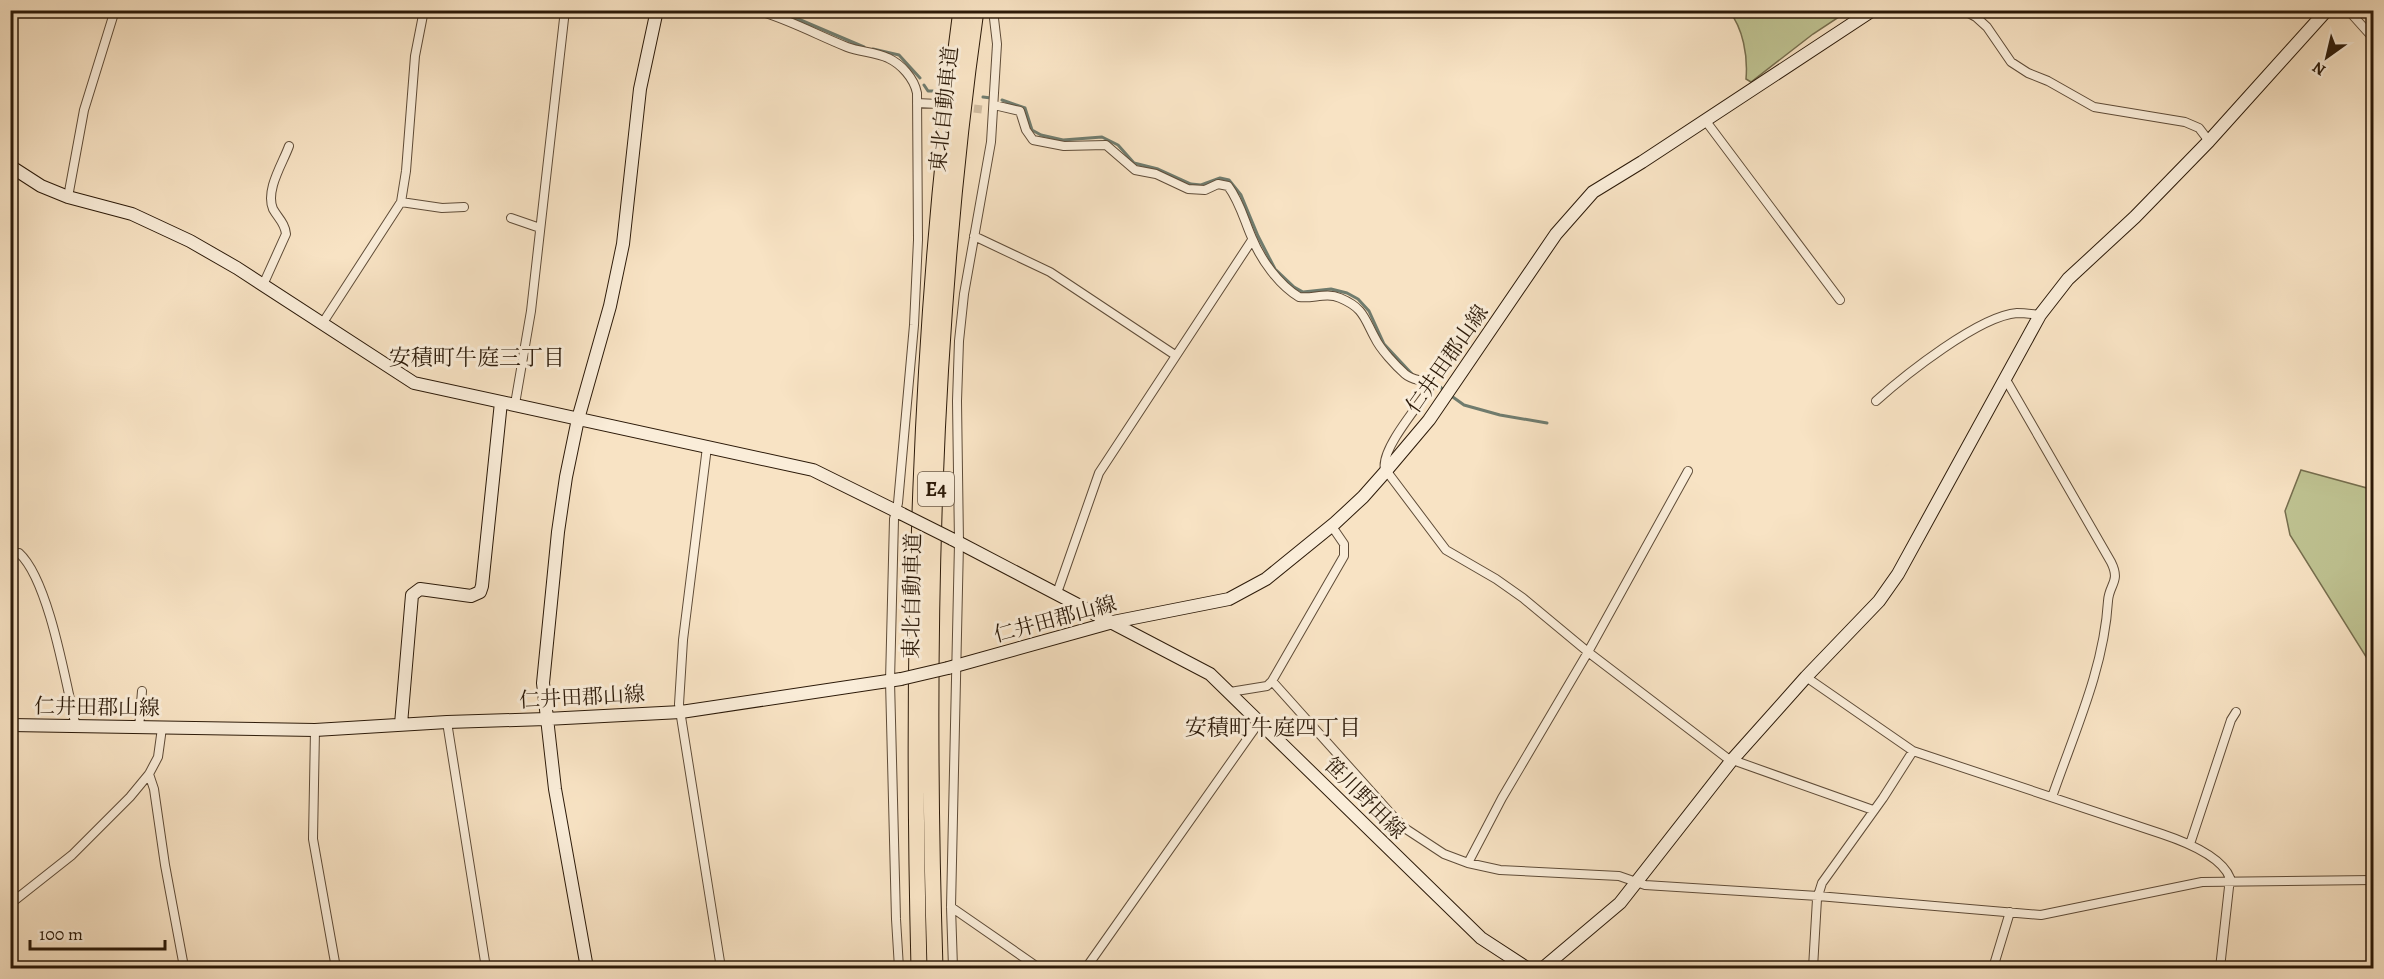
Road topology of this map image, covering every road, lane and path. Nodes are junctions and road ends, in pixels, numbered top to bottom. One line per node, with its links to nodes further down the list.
1 (115, 10): 21 (street)
2 (424, 10): 22 (street)
3 (565, 10): 25 (street)
4 (657, 10): 37 (street)
5 (756, 10): 14 (street)
6 (961, 10): 85 (highway, 東北自動車道 / E4)
7 (976, 10): 86 (highway, 東北自動車道 / E4)
8 (993, 10): 16 (street)
9 (1873, 10): 17 (street, 仁井田郡山線)
10 (1963, 10): 18 (street)
11 (2327, 10): 18 (street)
12 (2348, 10): 13 (street)
13 (2373, 39)
14 (917, 103): 15 (street); 41 (street)
15 (938, 104)
16 (990, 109): 26 (street); 27 (street)
17 (1705, 120): 29 (street); 39 (street, 仁井田郡山線)
18 (2209, 141): 30 (street)
19 (289, 146): 28 (street)
20 (10, 166): 21 (street, 笹川野田線)
21 (68, 197): 28 (street, 笹川野田線)
22 (401, 202): 23 (street); 31 (street)
23 (464, 207)
24 (511, 218): 25 (street)
25 (540, 228): 36 (street)
26 (974, 236): 32 (street); 43 (street)
27 (1252, 240): 32 (street); 39 (street)
28 (263, 285): 31 (street, 笹川野田線)
29 (1840, 300)
30 (2040, 315): 33 (street); 34 (street)
31 (322, 324): 35 (street, 笹川野田線)
32 (1175, 355): 45 (street)
33 (2005, 378): 49 (street); 68 (street)
34 (1876, 401)
35 (501, 402): 36 (street, 笹川野田線); 59 (street)
36 (515, 404): 37 (street, 笹川野田線)
37 (578, 419): 38 (street, 笹川野田線); 56 (street)
38 (707, 447): 41 (street, 笹川野田線); 54 (street)
39 (1386, 471): 42 (street, 仁井田郡山線); 47 (street)
40 (1688, 471): 47 (street)
41 (899, 512): 43 (street, 笹川野田線, bridge); 50 (street)
42 (1331, 525): 46 (street, 仁井田郡山線); 51 (street)
43 (956, 541): 45 (street, 笹川野田線); 48 (street)
44 (10, 553): 61 (street)
45 (1057, 593): 46 (street, 笹川野田線)
46 (1113, 622): 48 (street, 仁井田郡山線); 53 (street, 笹川野田線)
47 (1588, 652): 66 (street); 71 (street)
48 (952, 667): 50 (street, 仁井田郡山線, bridge); 77 (street)
49 (1806, 676): 65 (street); 66 (street)
50 (896, 680): 54 (street, 仁井田郡山線); 84 (street)
51 (1272, 681): 53 (street); 71 (street)
52 (142, 691): 62 (street)
53 (1230, 692): 57 (street, 笹川野田線)
54 (681, 712): 56 (street, 仁井田郡山線); 83 (street)
55 (2236, 712): 70 (street)
56 (546, 719): 58 (street, 仁井田郡山線); 82 (street)
57 (1260, 721): 89 (street); 90 (street, 笹川野田線)
58 (447, 722): 59 (street, 仁井田郡山線); 81 (street)
59 (401, 724): 64 (street, 仁井田郡山線)
60 (10, 725): 61 (street, 仁井田郡山線)
61 (76, 727): 62 (street, 仁井田郡山線)
62 (139, 728): 63 (street, 仁井田郡山線)
63 (162, 728): 64 (street, 仁井田郡山線); 67 (street)
64 (315, 730): 80 (street)
65 (1913, 751): 68 (street); 69 (street)
66 (1732, 760): 69 (street); 74 (street)
67 (149, 774): 76 (street); 79 (street)
68 (2052, 797): 70 (street)
69 (1873, 810): 75 (street)
70 (2190, 844): 72 (street)
71 (1468, 863): 74 (street)
72 (2230, 880): 73 (street); 78 (street); 94 (street)
73 (2373, 880)
74 (1637, 882): 75 (street); 91 (street)
75 (1818, 896): 78 (street); 92 (street)
76 (10, 904)
77 (951, 907): 87 (street); 88 (street)
78 (2010, 912): 93 (street)
79 (184, 967)
80 (336, 969)
81 (486, 969)
82 (587, 969)
83 (721, 969)
84 (899, 969)
85 (919, 969)
86 (935, 969)
87 (953, 969)
88 (1039, 969)
89 (1086, 969)
90 (1527, 969)
91 (1544, 969)
92 (1813, 969)
93 (1993, 969)
94 (2220, 969)

